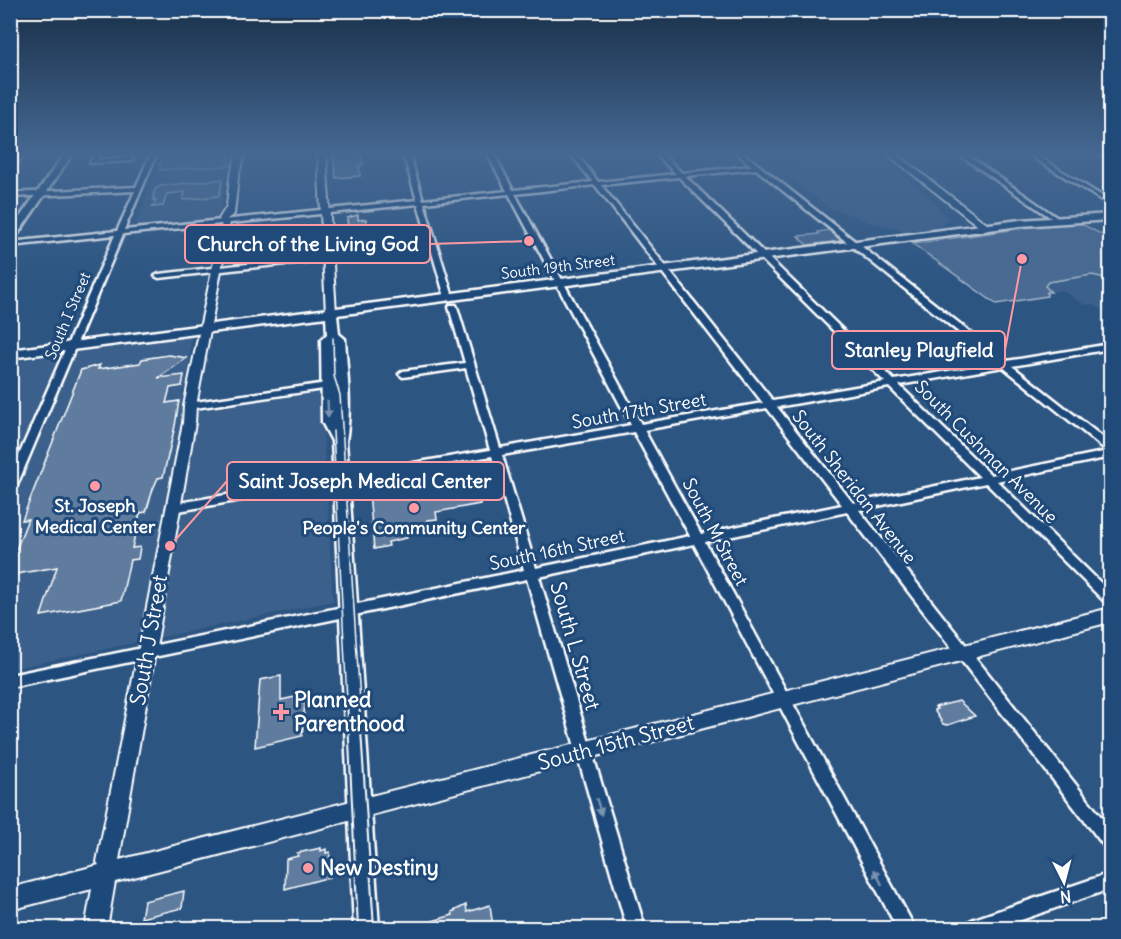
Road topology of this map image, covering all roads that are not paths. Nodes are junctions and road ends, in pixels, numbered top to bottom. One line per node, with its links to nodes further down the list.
1 (40, 197): 20 (main road)
2 (136, 197): 19 (street, South I Street)
3 (231, 197): 17 (street, South J Street)
4 (325, 197): 14 (street)
5 (419, 197): 13 (street, South L Street)
6 (473, 197): 13 (street)
7 (514, 197): 28 (street, South M Street)
8 (608, 197): 26 (street, South Sheridan Avenue)
9 (702, 197): 23 (street, South Cushman Avenue)
10 (796, 197): 22 (street)
11 (946, 197): 18 (street)
12 (1024, 197): 16 (street)
13 (421, 202): 14 (street); 29 (street, South L Street)
14 (326, 212): 17 (street); 24 (street)
15 (1110, 217): 16 (main road, South 19th Street)
16 (1056, 219): 18 (main road, South 19th Street)
17 (226, 222): 19 (street); 25 (street, South J Street)
18 (985, 228): 22 (main road, South 19th Street)
19 (120, 233): 21 (street); 32 (street, South I Street)
20 (10, 239)
21 (10, 244)
22 (855, 244): 23 (main road, South 19th Street); 35 (street)
23 (763, 256): 26 (main road, South 19th Street); 38 (street, South Cushman Avenue)
24 (328, 257): 25 (street); 30 (street)
25 (217, 269): 27 (street); 31 (street, South J Street)
26 (664, 269): 28 (main road, South 19th Street); 40 (street, South Sheridan Avenue)
27 (159, 276)
28 (560, 283): 29 (main road, South 19th Street); 42 (street, South M Street)
29 (451, 302): 30 (main road, South 19th Street); 36 (street, South L Street)
30 (331, 313): 31 (main road, South 19th Street); 39 (main road)
31 (206, 329): 32 (main road, South 19th Street); 41 (street, South J Street)
32 (72, 346): 34 (main road, South 19th Street); 48 (street, South I Street)
33 (1110, 346): 35 (street, South 17th Street)
34 (10, 354)
35 (1006, 364): 38 (street, South 17th Street); 43 (street)
36 (468, 365): 37 (street); 44 (street, South L Street)
37 (403, 374)
38 (893, 384): 40 (street, South 17th Street); 47 (street, South Cushman Avenue)
39 (334, 385): 41 (street); 46 (main road)
40 (770, 405): 42 (street, South 17th Street); 50 (street, South Sheridan Avenue)
41 (193, 406): 49 (street, South J Street)
42 (637, 428): 44 (street, South 17th Street); 51 (street, South M Street)
43 (1110, 448)
44 (495, 453): 46 (street, South 17th Street); 52 (street, South L Street)
45 (1110, 454): 47 (street, South 16th Street)
46 (341, 479): 49 (street, South 17th Street); 54 (main road)
47 (989, 479): 50 (street, South 16th Street); 53 (street, South Cushman Avenue)
48 (10, 490)
49 (173, 508): 57 (street, South J Street)
50 (849, 508): 51 (street, South 16th Street); 56 (street, South Sheridan Avenue)
51 (697, 540): 52 (street, South 16th Street); 59 (street, South M Street)
52 (531, 574): 54 (street, South 16th Street); 60 (street, South L Street)
53 (1110, 599)
54 (348, 612): 57 (street, South 16th Street); 61 (main road)
55 (1110, 615): 56 (street, South 15th Street)
56 (965, 652): 59 (street, South 15th Street); 62 (street, South Sheridan Avenue)
57 (147, 653): 58 (street, South 16th Street); 63 (street, South J Street)
58 (10, 681)
59 (782, 699): 60 (street, South 15th Street); 69 (street, South M Street, one-way to 59)
60 (582, 751): 61 (street, South 15th Street); 68 (street, South L Street, one-way to 68)
61 (360, 810): 63 (street, South 15th Street); 67 (main road)
62 (1110, 838)
63 (106, 871): 65 (street, South 15th Street); 66 (street, South J Street)
64 (1110, 881): 70 (street)
65 (10, 899)
66 (96, 928)
67 (367, 928)
68 (636, 928)
69 (906, 928)
70 (974, 928)

